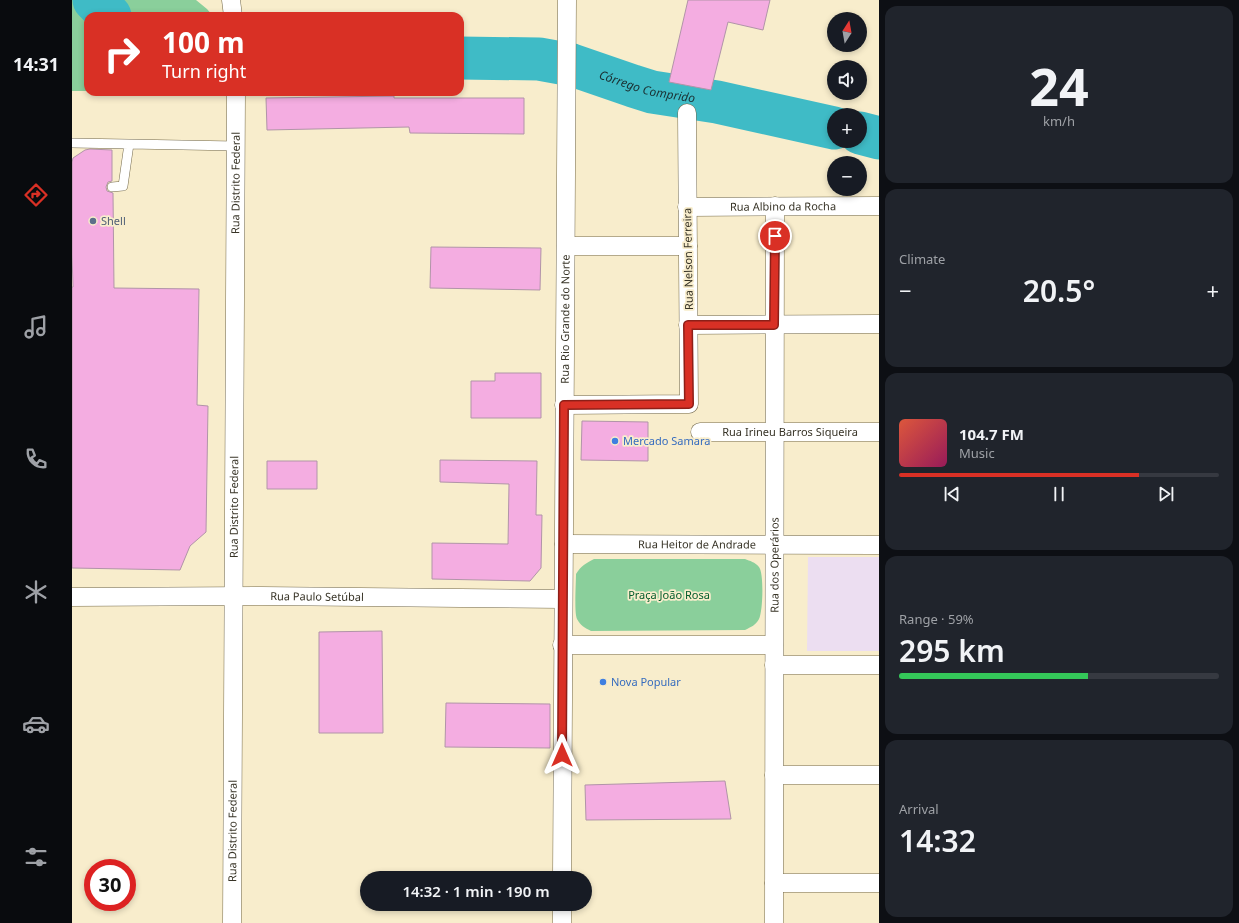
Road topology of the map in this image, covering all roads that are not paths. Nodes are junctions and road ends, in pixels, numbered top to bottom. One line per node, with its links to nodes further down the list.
1 (231, 0): 3 (street)
2 (567, 0): 13 (street, Rua Rio Grande do Norte)
3 (232, 12)
4 (236, 96): 8 (street, Rua Distrito Federal)
5 (687, 114): 12 (street, Rua Nelson Ferreira)
6 (72, 143): 7 (lane)
7 (128, 144): 8 (lane); 9 (lane)
8 (236, 146): 25 (street, Rua Distrito Federal)
9 (112, 187)
10 (775, 206): 11 (street, Rua Albino da Rocha); 12 (street, Rua Albino da Rocha); 17 (street, Rua dos Operários)
11 (879, 206)
12 (687, 207): 14 (street, Rua Nelson Ferreira)
13 (566, 246): 14 (street); 18 (street, Rua Rio Grande do Norte)
14 (688, 246): 16 (street, Rua Nelson Ferreira)
15 (879, 324): 17 (street)
16 (688, 325): 17 (street); 18 (street, Rua Nelson Ferreira)
17 (774, 325): 20 (street, Rua dos Operários)
18 (564, 405): 22 (street, Rua Rio Grande do Norte)
19 (700, 432): 20 (street, Rua Irineu Barros Siqueira)
20 (774, 432): 21 (street, Rua Irineu Barros Siqueira); 23 (street, Rua dos Operários)
21 (879, 432)
22 (564, 544): 23 (street, Rua Heitor de Andrade); 27 (street, Rua Rio Grande do Norte)
23 (774, 544): 24 (street, Rua Heitor de Andrade); 29 (street, Rua dos Operários)
24 (879, 545)
25 (234, 596): 26 (street, Rua Paulo Setúbal); 27 (street, Rua Paulo Setúbal); 38 (street, Rua Distrito Federal)
26 (72, 597)
27 (563, 599): 28 (street, Rua Rio Grande do Norte)
28 (562, 645): 29 (street); 34 (street, Rua Rio Grande do Norte)
29 (774, 645): 30 (street, Rua dos Operários)
30 (774, 665): 31 (street); 32 (street, Rua dos Operários)
31 (879, 665)
32 (774, 775): 33 (street); 35 (street, Rua dos Operários)
33 (879, 775)
34 (562, 871)
35 (774, 883): 36 (street); 40 (street, Rua dos Operários)
36 (879, 883)
37 (562, 911): 39 (street)
38 (232, 923)
39 (562, 923)
40 (774, 923)

